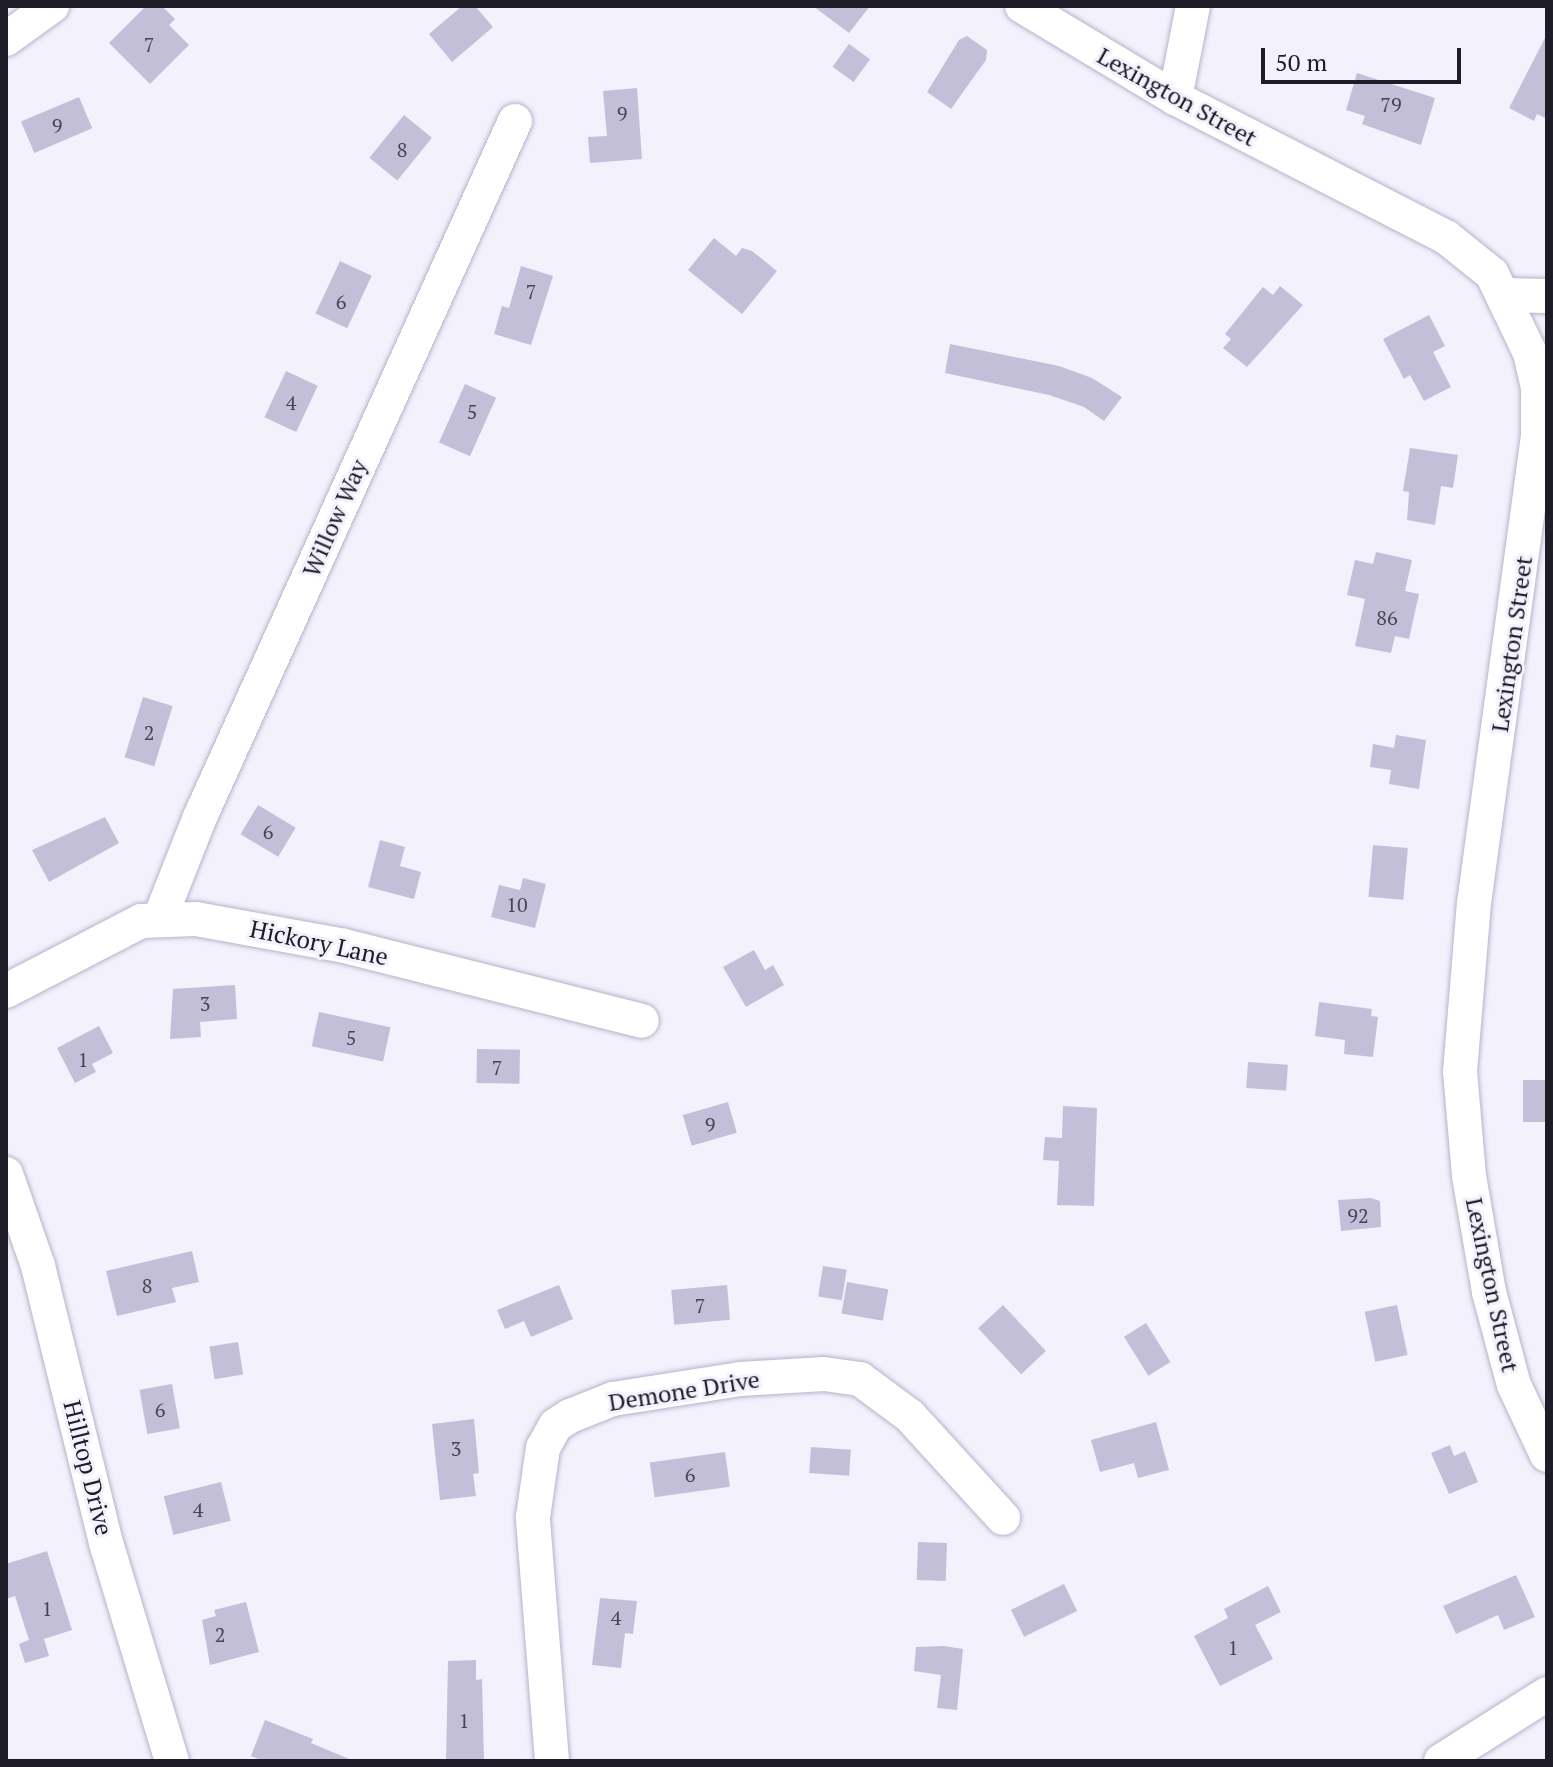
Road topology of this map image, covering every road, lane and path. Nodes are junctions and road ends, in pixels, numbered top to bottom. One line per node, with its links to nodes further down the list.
1 (52, 6): 4 (street)
2 (1022, 6): 5 (street, Lexington Street)
3 (1193, 6): 5 (street)
4 (6, 39)
5 (1175, 98): 7 (street, Lexington Street)
6 (515, 121): 9 (street, Willow Way)
7 (1503, 295): 8 (street); 13 (street, Lexington Street)
8 (1547, 296)
9 (160, 918): 10 (street, Hickory Lane); 11 (street, Hickory Lane)
10 (6, 991)
11 (642, 1021)
12 (6, 1174): 16 (street, Hilltop Drive)
13 (1547, 1455)
14 (1003, 1518): 17 (street, Demone Drive)
15 (1547, 1694): 18 (street)
16 (172, 1761)
17 (552, 1761)
18 (1441, 1761)

